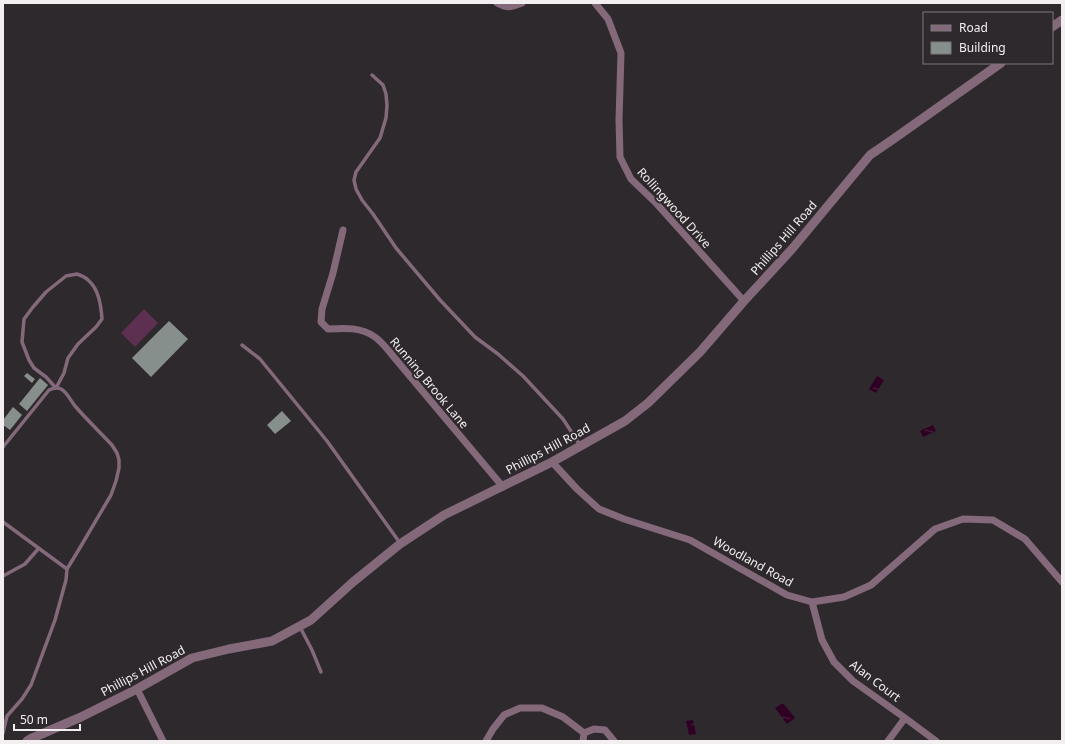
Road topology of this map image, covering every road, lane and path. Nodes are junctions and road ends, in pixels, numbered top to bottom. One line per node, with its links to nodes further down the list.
1 (497, 3): 2 (street)
2 (522, 3)
3 (595, 3): 9 (street, Rollingwood Drive)
4 (1062, 20): 5 (street)
5 (1053, 26)
6 (1000, 64): 9 (street, Phillips Hill Road)
7 (372, 75): 12 (lane)
8 (343, 230): 15 (street, Running Brook Lane)
9 (744, 301): 12 (street, Phillips Hill Road)
10 (242, 345): 17 (lane)
11 (56, 388): 11 (lane); 13 (lane); 19 (lane)
12 (581, 446): 14 (street, Phillips Hill Road)
13 (3, 447)
14 (552, 462): 15 (street, Phillips Hill Road); 22 (street, Woodland Road)
15 (503, 487): 17 (street, Phillips Hill Road)
16 (3, 522): 18 (lane)
17 (400, 544): 23 (street, Phillips Hill Road)
18 (39, 548): 19 (lane); 20 (lane)
19 (67, 568): 27 (lane)
20 (3, 576)
21 (1062, 582): 22 (street, Woodland Road)
22 (812, 602): 26 (street, Alan Court)
23 (300, 626): 24 (lane); 25 (street, Phillips Hill Road)
24 (321, 672)
25 (137, 689): 29 (street, Phillips Hill Road); 30 (street)
26 (905, 718): 34 (street); 35 (street, Alan Court)
27 (3, 733)
28 (584, 733): 31 (street); 32 (street); 33 (street)
29 (27, 741)
30 (163, 741)
31 (486, 741)
32 (583, 741)
33 (614, 741)
34 (888, 741)
35 (936, 741)

